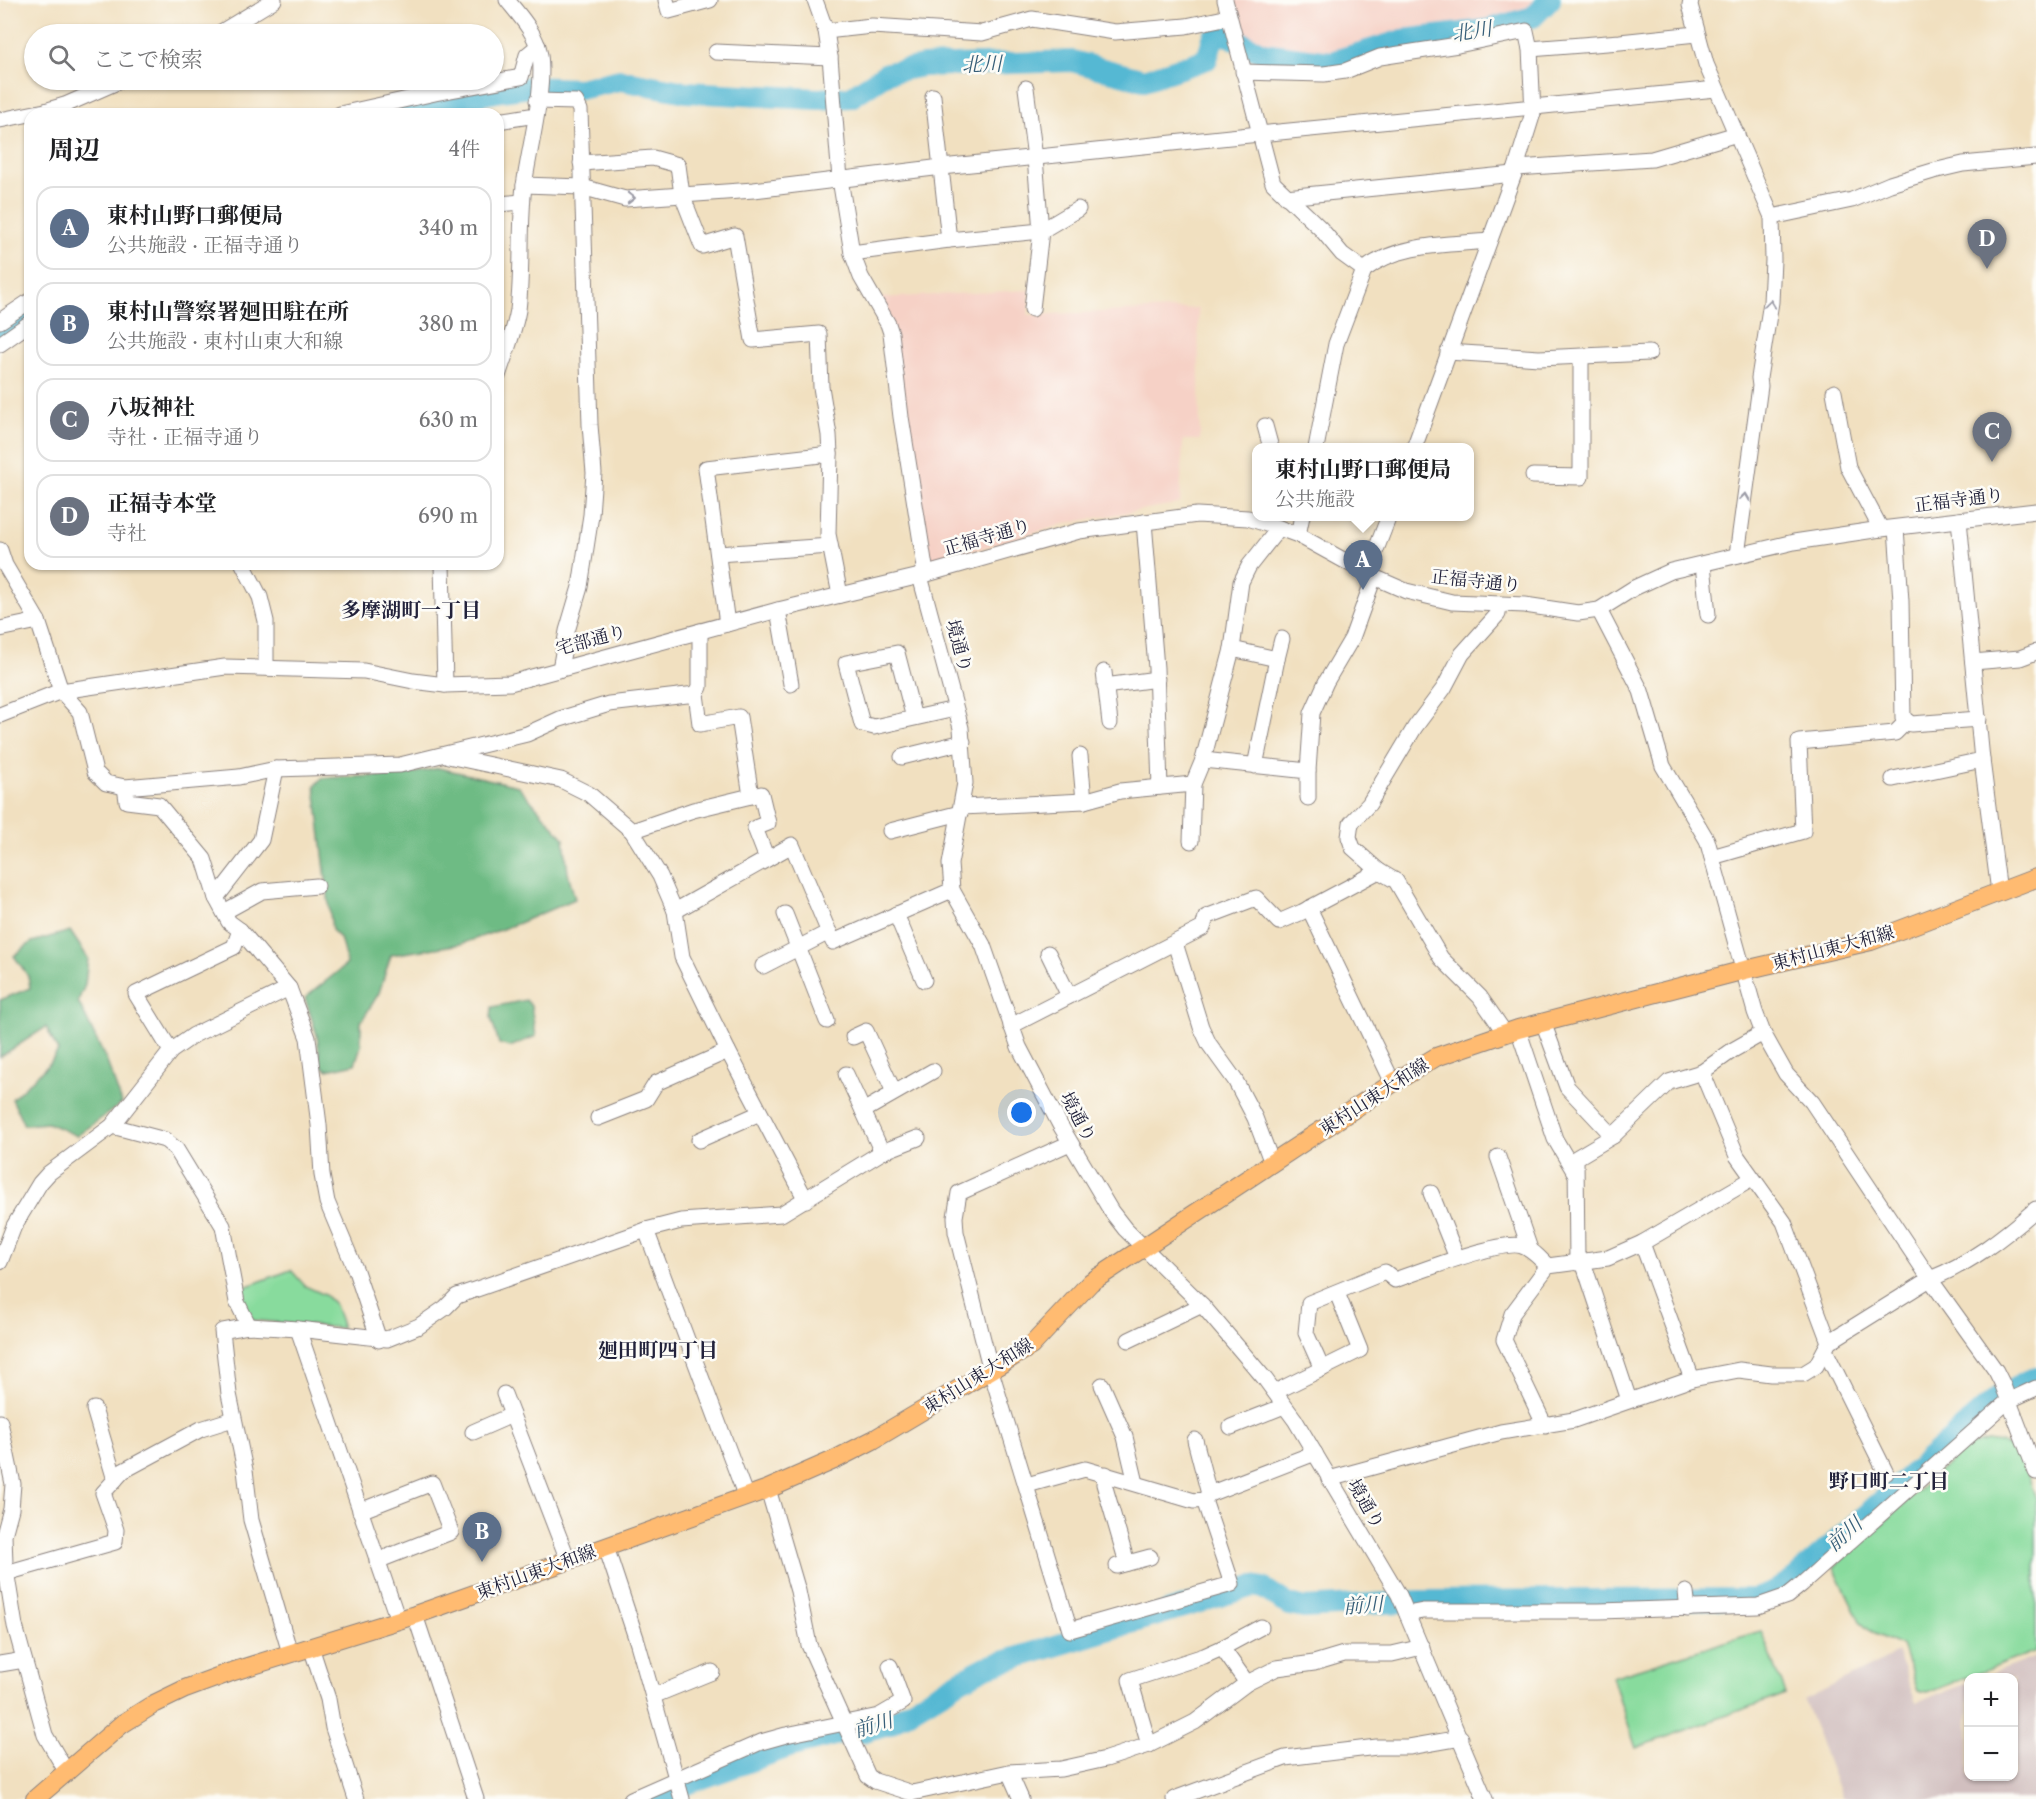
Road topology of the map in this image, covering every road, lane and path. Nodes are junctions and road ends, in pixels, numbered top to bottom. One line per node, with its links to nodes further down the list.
1 (273, 0): 9 (street)
2 (507, 0): 12 (street)
3 (666, 0): 4 (street)
4 (710, 0)
5 (815, 0): 10 (street, 境通り)
6 (1225, 0): 8 (street)
7 (1691, 0): 11 (street)
8 (1231, 23): 10 (street); 16 (street)
9 (234, 24)
10 (826, 31): 15 (street, 境通り)
11 (1696, 34): 13 (street); 19 (street)
12 (538, 46): 17 (street); 23 (street)
13 (1530, 49): 16 (street); 24 (street)
14 (716, 52): 15 (street)
15 (830, 57): 37 (street, 境通り)
16 (1242, 66): 30 (street)
17 (504, 80)
18 (1026, 88): 33 (street)
19 (1716, 89): 24 (street); 31 (street)
20 (99, 90): 25 (street)
21 (451, 90): 26 (street)
22 (933, 96): 35 (street)
23 (537, 105): 28 (street); 34 (street); 38 (street)
24 (1533, 107): 30 (street); 36 (street)
25 (58, 108)
26 (367, 108)
27 (24, 116): 29 (street)
28 (504, 119)
29 (0, 120)
30 (1259, 134): 33 (street); 41 (street)
31 (1737, 134): 36 (street); 45 (street)
32 (2036, 157): 45 (street)
33 (1035, 158): 35 (street); 46 (street)
34 (581, 163): 39 (street); 40 (street)
35 (942, 167): 37 (street); 47 (street)
36 (1515, 171): 41 (street); 48 (street)
37 (840, 179): 40 (street); 49 (street, 境通り)
38 (524, 185): 39 (street); 42 (street)
39 (582, 187): 40 (street, one-way to 40); 101 (street)
40 (682, 195): 65 (street)
41 (1286, 197): 50 (street)
42 (522, 202): 43 (street); 59 (street)
43 (504, 204)
44 (1078, 209): 46 (street)
45 (1772, 217): 80 (street, one-way to 45)
46 (1041, 231): 47 (street); 52 (street)
47 (949, 240): 49 (street)
48 (1489, 241): 50 (street); 56 (street)
49 (852, 253): 85 (street, 境通り)
50 (1364, 270): 63 (street)
51 (24, 305): 53 (street)
52 (1032, 309)
53 (0, 321)
54 (24, 327): 55 (street)
55 (0, 344)
56 (1448, 352): 58 (street); 64 (street)
57 (1649, 353): 58 (street)
58 (1581, 357): 66 (street)
59 (504, 359)
60 (1834, 392): 75 (street)
61 (1265, 426): 62 (street)
62 (1270, 443)
63 (1317, 443)
64 (1415, 443)
65 (830, 454): 77 (street); 79 (street)
66 (1533, 476)
67 (2036, 511): 69 (street, 正福寺通り)
68 (1252, 519): 73 (street, 正福寺通り)
69 (1959, 520): 75 (street, 正福寺通り); 99 (street)
70 (1257, 521): 74 (street, 正福寺通り)
71 (1301, 521): 76 (street)
72 (1387, 521): 84 (street)
73 (1144, 522): 85 (street, 正福寺通り); 102 (street)
74 (1279, 528): 76 (street, 正福寺通り); 96 (street)
75 (1888, 528): 80 (street, 正福寺通り); 111 (street)
76 (1298, 535): 84 (street, 正福寺通り)
77 (830, 546): 79 (street); 86 (street)
78 (0, 550): 91 (street)
79 (718, 554): 92 (street)
80 (1737, 555): 81 (street, 正福寺通り)
81 (1703, 564): 89 (street, 正福寺通り); 90 (street)
82 (246, 570): 100 (street)
83 (442, 570): 104 (street)
84 (1371, 575): 87 (street, 正福寺通り); 121 (street)
85 (920, 576): 86 (street, 宅部通り); 107 (street, 境通り)
86 (840, 595): 88 (street, 宅部通り)
87 (1499, 604): 89 (street, 正福寺通り); 135 (street)
88 (778, 610): 92 (street, 宅部通り); 103 (street)
89 (1599, 610): 133 (street)
90 (1708, 615)
91 (38, 621): 93 (street); 105 (street)
92 (727, 624): 94 (street, 宅部通り)
93 (0, 629)
94 (700, 631): 101 (street, 宅部通り); 106 (street)
95 (1282, 639): 98 (street)
96 (1232, 649): 98 (street); 117 (street)
97 (2036, 652): 99 (street)
98 (1277, 659): 119 (street)
99 (1973, 662): 110 (street)
100 (266, 667): 104 (street, 宅部通り); 105 (street, 宅部通り)
101 (560, 669): 104 (street, 宅部通り)
102 (1157, 679): 112 (street); 125 (street)
103 (791, 684)
104 (445, 685)
105 (61, 691): 108 (street, 宅部通り); 124 (street)
106 (696, 694): 114 (street); 126 (street)
107 (956, 709): 109 (street); 113 (street, 境通り)
108 (0, 715)
109 (914, 718): 109 (street)
110 (1980, 719): 111 (street); 118 (street)
111 (1907, 721): 133 (street)
112 (1110, 723)
113 (963, 742): 116 (street); 129 (street, 境通り)
114 (442, 755): 120 (street); 130 (street)
115 (1080, 756): 128 (street)
116 (902, 757)
117 (1203, 760): 119 (street); 123 (street)
118 (1982, 760): 122 (street); 139 (street)
119 (1255, 766): 121 (street)
120 (276, 770): 124 (street); 140 (street)
121 (1308, 771): 127 (street)
122 (1893, 779)
123 (1193, 784): 125 (street); 132 (street)
124 (125, 787): 140 (street)
125 (1160, 787): 128 (street)
126 (751, 796): 130 (street); 134 (street)
127 (1308, 798)
128 (1084, 801): 129 (street)
129 (961, 810): 131 (street); 138 (street, 境通り)
130 (632, 831): 142 (street)
131 (890, 831)
132 (1191, 841)
133 (1712, 857): 152 (street)
134 (767, 859): 142 (street); 147 (street)
135 (1379, 871): 141 (street); 159 (street)
136 (2036, 878): 139 (main road, 東村山東大和線)
137 (317, 886): 143 (street)
138 (952, 890): 145 (street); 158 (street, 境通り)
139 (1999, 892): 152 (main road, 東村山東大和線)
140 (216, 898): 143 (street)
141 (1309, 908): 148 (street); 167 (street)
142 (675, 911): 163 (street)
143 (224, 912): 146 (street)
144 (785, 914): 149 (street)
145 (896, 914): 147 (street); 153 (street)
146 (240, 930): 154 (street); 162 (street)
147 (828, 932): 149 (street)
148 (1175, 943): 155 (street); 179 (street)
149 (799, 948): 151 (street); 156 (street)
150 (1048, 953): 155 (street)
151 (763, 966)
152 (1745, 970): 157 (main road, 東村山東大和線); 160 (street)
153 (924, 980)
154 (289, 988): 162 (street); 198 (street)
155 (1069, 996): 158 (street)
156 (827, 1021)
157 (1543, 1022): 159 (main road, 東村山東大和線); 173 (street)
158 (1011, 1026): 176 (street, 境通り)
159 (1511, 1031): 167 (main road, 東村山東大和線); 180 (street)
160 (1763, 1033): 165 (street); 193 (street)
161 (853, 1037): 168 (street)
162 (171, 1052): 172 (street)
163 (729, 1052): 170 (street); 171 (street)
164 (933, 1071): 168 (street)
165 (1702, 1072): 173 (street); 181 (street)
166 (846, 1074): 169 (street)
167 (1393, 1083): 179 (main road, 東村山東大和線)
168 (894, 1092): 169 (street)
169 (863, 1111): 177 (street)
170 (760, 1113): 175 (street); 183 (street)
171 (598, 1118)
172 (112, 1126): 190 (street); 196 (street)
173 (1613, 1136): 180 (street)
174 (918, 1138): 177 (street)
175 (699, 1140)
176 (1070, 1143): 187 (street, 境通り); 202 (street)
177 (882, 1152): 183 (street)
178 (1498, 1157): 188 (street)
179 (1272, 1163): 187 (main road, 東村山東大和線)
180 (1575, 1173): 191 (street)
181 (1752, 1179): 186 (street); 200 (street)
182 (1431, 1193): 189 (street)
183 (806, 1200): 185 (street)
184 (2036, 1209): 193 (street)
185 (646, 1230): 198 (street); 228 (street)
186 (1642, 1243): 191 (street); 203 (street)
187 (1144, 1248): 195 (street, 境通り); 202 (main road, 東村山東大和線)
188 (1530, 1249): 189 (street); 192 (street)
189 (1457, 1258): 194 (street)
190 (0, 1262)
191 (1580, 1262): 192 (street); 209 (street)
192 (1548, 1266): 215 (street)
193 (1930, 1279): 200 (street); 207 (street)
194 (1337, 1293): 201 (street); 201 (street)
195 (1202, 1305): 199 (street); 206 (street, 境通り)
196 (249, 1326): 197 (street); 213 (street)
197 (298, 1329): 198 (street); 230 (street)
198 (379, 1340)
199 (1129, 1340)
200 (1827, 1346): 203 (street); 221 (street)
201 (1322, 1369): 206 (street)
202 (991, 1371): 226 (street); 227 (main road, 東村山東大和線)
203 (1692, 1379): 209 (street)
204 (1102, 1385): 225 (street)
205 (2036, 1388): 207 (street)
206 (1275, 1392): 210 (street, 境通り)
207 (2006, 1393): 220 (street); 238 (street)
208 (504, 1394): 212 (street)
209 (1629, 1400): 215 (street)
210 (1284, 1406): 216 (street); 219 (street, 境通り)
211 (94, 1409): 224 (street)
212 (512, 1415): 217 (street); 233 (street)
213 (234, 1419): 224 (street); 244 (street)
214 (0, 1422): 235 (street)
215 (1545, 1426): 223 (street)
216 (1231, 1427)
217 (473, 1432)
218 (1195, 1440): 229 (street)
219 (1315, 1454): 223 (street, 境通り); 229 (street)
220 (2036, 1472)
221 (1886, 1473)
222 (1106, 1474): 225 (street); 226 (street); 232 (street)
223 (1329, 1479): 237 (street, 境通り)
224 (115, 1480): 235 (street)
225 (1136, 1483): 229 (street)
226 (1027, 1485): 229 (street)
227 (768, 1489): 228 (main road, 東村山東大和線); 251 (street)
228 (746, 1497): 231 (main road, 東村山東大和線)
229 (1207, 1497)
230 (360, 1511): 234 (street); 234 (street)
231 (606, 1547): 233 (main road, 東村山東大和線); 250 (street)
232 (1150, 1557)
233 (568, 1560): 239 (main road, 東村山東大和線)
234 (377, 1561): 239 (street)
235 (4, 1567): 245 (street)
236 (1686, 1592): 238 (street)
237 (1404, 1606): 238 (street); 242 (street, 境通り)
238 (1688, 1608)
239 (407, 1617): 241 (main road, 東村山東大和線); 259 (street)
240 (1261, 1627): 243 (street)
241 (311, 1647): 244 (main road, 東村山東大和線); 258 (street)
242 (1422, 1647): 249 (street); 252 (street, 境通り)
243 (1222, 1648): 249 (street); 253 (street)
244 (290, 1653): 254 (main road, 東村山東大和線)
245 (24, 1660): 246 (street); 254 (street)
246 (0, 1664)
247 (890, 1666): 251 (street)
248 (712, 1672): 250 (street)
249 (1247, 1683): 253 (street)
250 (653, 1696): 256 (street)
251 (848, 1731): 255 (street); 256 (street)
252 (1461, 1738): 262 (street); 263 (street, 境通り)
253 (1149, 1745): 255 (street)
254 (66, 1771): 257 (main road, 東村山東大和線)
255 (1009, 1772): 261 (street)
256 (679, 1789): 260 (street)
257 (35, 1799)
258 (356, 1799)
259 (476, 1799)
260 (631, 1799)
261 (1021, 1799)
262 (1174, 1799)
263 (1485, 1799)

